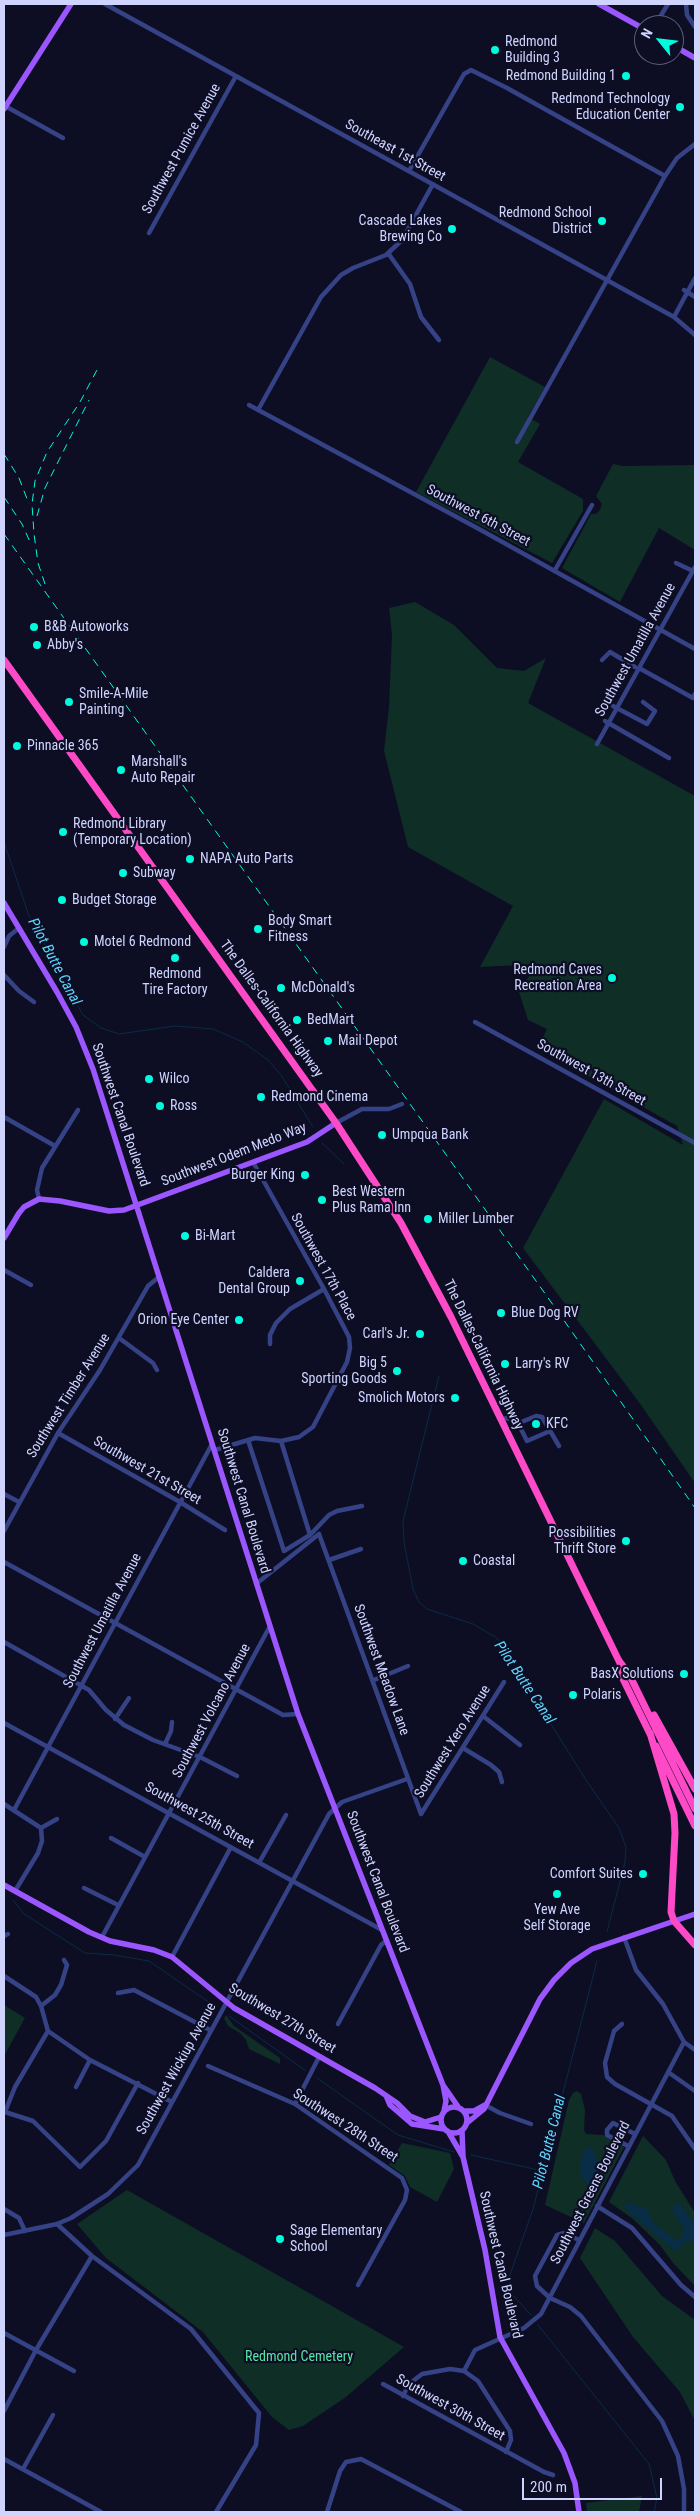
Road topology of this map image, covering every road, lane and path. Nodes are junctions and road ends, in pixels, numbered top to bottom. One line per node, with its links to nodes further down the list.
1 (71, 4): 12 (main road)
2 (105, 4): 11 (street, Southeast 1st Street)
3 (598, 4): 7 (main road)
4 (668, 4): 6 (street)
5 (686, 4): 8 (street)
6 (661, 15)
7 (634, 24)
8 (695, 27)
9 (684, 52): 10 (main road)
10 (695, 58)
11 (236, 76): 15 (street, Southeast 1st Street); 18 (street, Southwest Pumice Avenue)
12 (4, 107): 13 (street)
13 (63, 138)
14 (695, 144): 16 (street)
15 (409, 171): 16 (street); 17 (street, Southeast 1st Street)
16 (665, 176): 21 (street)
17 (433, 184): 19 (street); 21 (street, Southeast 1st Street)
18 (149, 233)
19 (388, 253): 26 (street); 28 (street)
20 (695, 278): 24 (street)
21 (608, 280): 24 (street, Southeast 1st Street); 29 (street)
22 (684, 290): 23 (street)
23 (695, 297)
24 (674, 317): 25 (street)
25 (695, 335)
26 (439, 340)
27 (249, 405): 28 (street, Southwest 6th Street)
28 (258, 410): 33 (street, Southwest 6th Street)
29 (517, 442)
30 (592, 505): 33 (street)
31 (676, 562): 32 (street)
32 (694, 569): 34 (street, Southwest Umatilla Avenue)
33 (555, 570): 34 (street, Southwest 6th Street)
34 (661, 629): 35 (street, Southwest 6th Street); 42 (street, Southwest Umatilla Avenue)
35 (695, 649)
36 (4, 660): 53 (highway, The Dalles-California Highway)
37 (602, 660): 38 (street)
38 (695, 694)
39 (643, 702): 40 (street)
40 (613, 706)
41 (605, 721): 43 (street)
42 (597, 744)
43 (669, 758)
44 (4, 903): 45 (main road, Southwest Canal Boulevard)
45 (19, 928): 46 (street); 58 (main road, Southwest Canal Boulevard)
46 (4, 947)
47 (4, 975): 48 (street)
48 (34, 1002)
49 (475, 1022): 54 (street, Southwest 13th Street)
50 (402, 1104): 53 (street)
51 (78, 1110): 55 (street)
52 (4, 1117): 55 (street)
53 (336, 1123): 56 (main road, Southwest Odem Medo Way); 67 (highway, The Dalles-California Highway)
54 (695, 1144)
55 (55, 1146): 57 (street)
56 (253, 1162): 58 (main road, Southwest Odem Medo Way); 63 (street, Southwest 17th Place)
57 (39, 1199): 58 (main road, Southwest Odem Medo Way); 59 (main road)
58 (138, 1205): 61 (main road, Southwest Canal Boulevard)
59 (4, 1237)
60 (4, 1270): 62 (street)
61 (159, 1277): 64 (street, Southwest Timber Avenue); 73 (main road, Southwest Canal Boulevard)
62 (31, 1285)
63 (324, 1289): 65 (street); 72 (street, Southwest 17th Place)
64 (119, 1338): 66 (street); 70 (street, Southwest Timber Avenue)
65 (270, 1344)
66 (157, 1370)
67 (501, 1420): 68 (street); 90 (highway, The Dalles-California Highway)
68 (519, 1423): 69 (street); 69 (street)
69 (550, 1431): 74 (street)
70 (58, 1433): 77 (street, Southwest Timber Avenue); 78 (street, Southwest 21st Street)
71 (248, 1440): 72 (street, Southwest 17th Place); 75 (street, Southwest 17th Place); 82 (street)
72 (281, 1441): 82 (street)
73 (213, 1443): 75 (main road, Southwest Canal Boulevard); 78 (street, Southwest Umatilla Avenue)
74 (558, 1446)
75 (215, 1450): 86 (main road, Southwest Canal Boulevard)
76 (4, 1494): 77 (street)
77 (19, 1502): 81 (street, Southwest Timber Avenue)
78 (180, 1502): 80 (street, Southwest 21st Street); 87 (street, Southwest Umatilla Avenue)
79 (362, 1506): 82 (street)
80 (225, 1530)
81 (4, 1531)
82 (310, 1535)
83 (361, 1549): 84 (street)
84 (329, 1560): 86 (street, Southwest Meadow Lane); 92 (street, Southwest Meadow Lane)
85 (4, 1562): 87 (street)
86 (256, 1584): 88 (main road, Southwest Canal Boulevard)
87 (114, 1621): 94 (street, Southwest Umatilla Avenue); 95 (street)
88 (270, 1626): 95 (street, Southwest Volcano Avenue); 98 (main road, Southwest Canal Boulevard)
89 (4, 1642): 94 (street)
90 (619, 1661): 96 (highway, The Dalles-California Highway); 103 (highway, The Dalles-California Highway)
91 (408, 1666): 92 (street)
92 (374, 1680): 110 (street, Southwest Meadow Lane)
93 (504, 1682): 99 (street, Southwest Xero Avenue)
94 (81, 1685): 100 (street); 106 (street, Southwest Umatilla Avenue)
95 (235, 1690): 98 (street); 108 (street, Southwest Volcano Avenue)
96 (638, 1692): 112 (highway); 115 (highway, The Dalles-California Highway)
97 (129, 1698): 100 (street)
98 (298, 1714): 114 (main road, Southwest Canal Boulevard)
99 (483, 1716): 105 (street); 107 (street, Southwest Xero Avenue)
100 (115, 1719): 104 (street)
101 (4, 1722): 106 (street, Southwest 25th Street)
102 (172, 1722): 104 (street)
103 (650, 1733): 121 (highway, The Dalles-California Highway); 133 (highway)
104 (165, 1744): 108 (street)
105 (520, 1745)
106 (48, 1746): 116 (street, Southwest Umatilla Avenue); 117 (street, Southwest 25th Street)
107 (463, 1748): 111 (street); 118 (street, Southwest Xero Avenue)
108 (200, 1757): 109 (street); 117 (street, Southwest Volcano Avenue)
109 (237, 1776)
110 (407, 1779): 114 (street, Southwest Wickiup Avenue); 118 (street, Southwest Meadow Lane)
111 (502, 1782)
112 (695, 1789)
113 (4, 1804): 116 (street)
114 (335, 1808): 127 (street, Southwest Wickiup Avenue); 134 (main road, Southwest Canal Boulevard)
115 (695, 1809)
116 (14, 1810): 122 (street)
117 (170, 1813): 124 (street, Southwest 25th Street); 125 (street, Southwest Volcano Avenue)
118 (421, 1814)
119 (286, 1815): 126 (street)
120 (56, 1819): 122 (street)
121 (695, 1826)
122 (41, 1828): 130 (street)
123 (111, 1838): 125 (street)
124 (231, 1847): 126 (street, Southwest 25th Street); 139 (street)
125 (145, 1857): 131 (street, Southwest Volcano Avenue)
126 (260, 1861): 127 (street, Southwest 25th Street)
127 (293, 1880): 134 (street, Southwest 25th Street); 143 (street, Southwest Wickiup Avenue)
128 (4, 1885): 130 (main road, Southwest 27th Street)
129 (84, 1888): 131 (street)
130 (15, 1892): 135 (main road, Southwest 27th Street)
131 (118, 1905): 135 (street, Southwest Volcano Avenue)
132 (695, 1914): 133 (main road)
133 (674, 1921): 136 (main road); 138 (highway)
134 (384, 1930): 137 (main road, Southwest Canal Boulevard)
135 (102, 1937): 139 (main road, Southwest 27th Street)
136 (624, 1937): 149 (street); 163 (main road)
137 (387, 1940): 145 (street); 156 (main road, Southwest Canal Boulevard)
138 (695, 1945)
139 (172, 1957): 143 (main road, Southwest 27th Street)
140 (64, 1960): 144 (street)
141 (4, 1976): 144 (street)
142 (118, 1993): 147 (street)
143 (227, 2002): 147 (street, Southwest Wickiup Avenue); 151 (main road, Southwest 27th Street)
144 (41, 2006): 148 (street)
145 (338, 2024)
146 (622, 2024): 162 (street)
147 (210, 2030): 160 (street, Southwest Wickiup Avenue)
148 (48, 2031): 152 (street); 155 (street)
149 (684, 2042): 150 (street); 154 (street, Southwest Greens Boulevard)
150 (695, 2050)
151 (319, 2057): 159 (main road, Southwest 27th Street); 161 (street)
152 (90, 2060): 155 (street); 157 (street)
153 (208, 2066): 161 (street, Southwest 28th Street)
154 (668, 2072): 158 (street); 162 (street, Southwest Greens Boulevard)
155 (138, 2083): 160 (street)
156 (444, 2085): 164 (main road); 165 (main road, Southwest Canal Boulevard)
157 (76, 2087)
158 (695, 2091)
159 (387, 2098): 165 (main road, Southwest 27th Street); 168 (main road, Southwest 27th Street)
160 (172, 2102): 176 (street, Southwest Wickiup Avenue)
161 (295, 2104): 181 (street, Southwest 28th Street)
162 (651, 2104): 170 (street, Southwest Greens Boulevard); 172 (street)
163 (485, 2105): 164 (main road); 166 (main road); 167 (street)
164 (462, 2109): 165 (main road); 166 (main road)
165 (443, 2114): 168 (main road)
166 (467, 2124): 169 (main road)
167 (531, 2124)
168 (446, 2130): 169 (main road); 173 (main road, Southwest Canal Boulevard)
169 (462, 2131): 173 (main road, Southwest Canal Boulevard)
170 (635, 2134): 171 (street, Southwest Greens Boulevard); 171 (street)
171 (628, 2146): 174 (street, Southwest Greens Boulevard)
172 (695, 2149)
173 (463, 2158): 185 (main road, Southwest Canal Boulevard)
174 (597, 2206): 179 (street, Southwest Greens Boulevard); 182 (street)
175 (4, 2209): 177 (street)
176 (57, 2224): 177 (street, Southwest Wickiup Avenue); 180 (street)
177 (25, 2231): 178 (street, Southwest Wickiup Avenue)
178 (4, 2235)
179 (580, 2240): 183 (street, Southwest Greens Boulevard); 183 (street)
180 (92, 2256): 186 (street); 199 (street)
181 (358, 2285)
182 (695, 2297)
183 (550, 2298): 185 (street, Southwest Greens Boulevard); 203 (street)
184 (4, 2333): 186 (street)
185 (500, 2337): 188 (street, Southwest Greens Boulevard); 202 (main road, Southwest Canal Boulevard)
186 (36, 2350): 187 (street); 191 (street)
187 (74, 2371)
188 (464, 2371): 190 (street); 194 (street)
189 (383, 2384): 190 (street, Southwest 30th Street)
190 (403, 2396): 194 (street, Southwest 30th Street)
191 (6, 2400): 192 (street)
192 (4, 2411)
193 (53, 2415): 196 (street)
194 (506, 2452): 197 (street, Southwest 30th Street)
195 (4, 2459): 196 (street)
196 (23, 2469): 198 (street)
197 (552, 2475)
198 (101, 2512)
199 (216, 2512)
200 (327, 2512): 201 (street)
201 (460, 2512)
202 (579, 2512)
203 (684, 2512)

